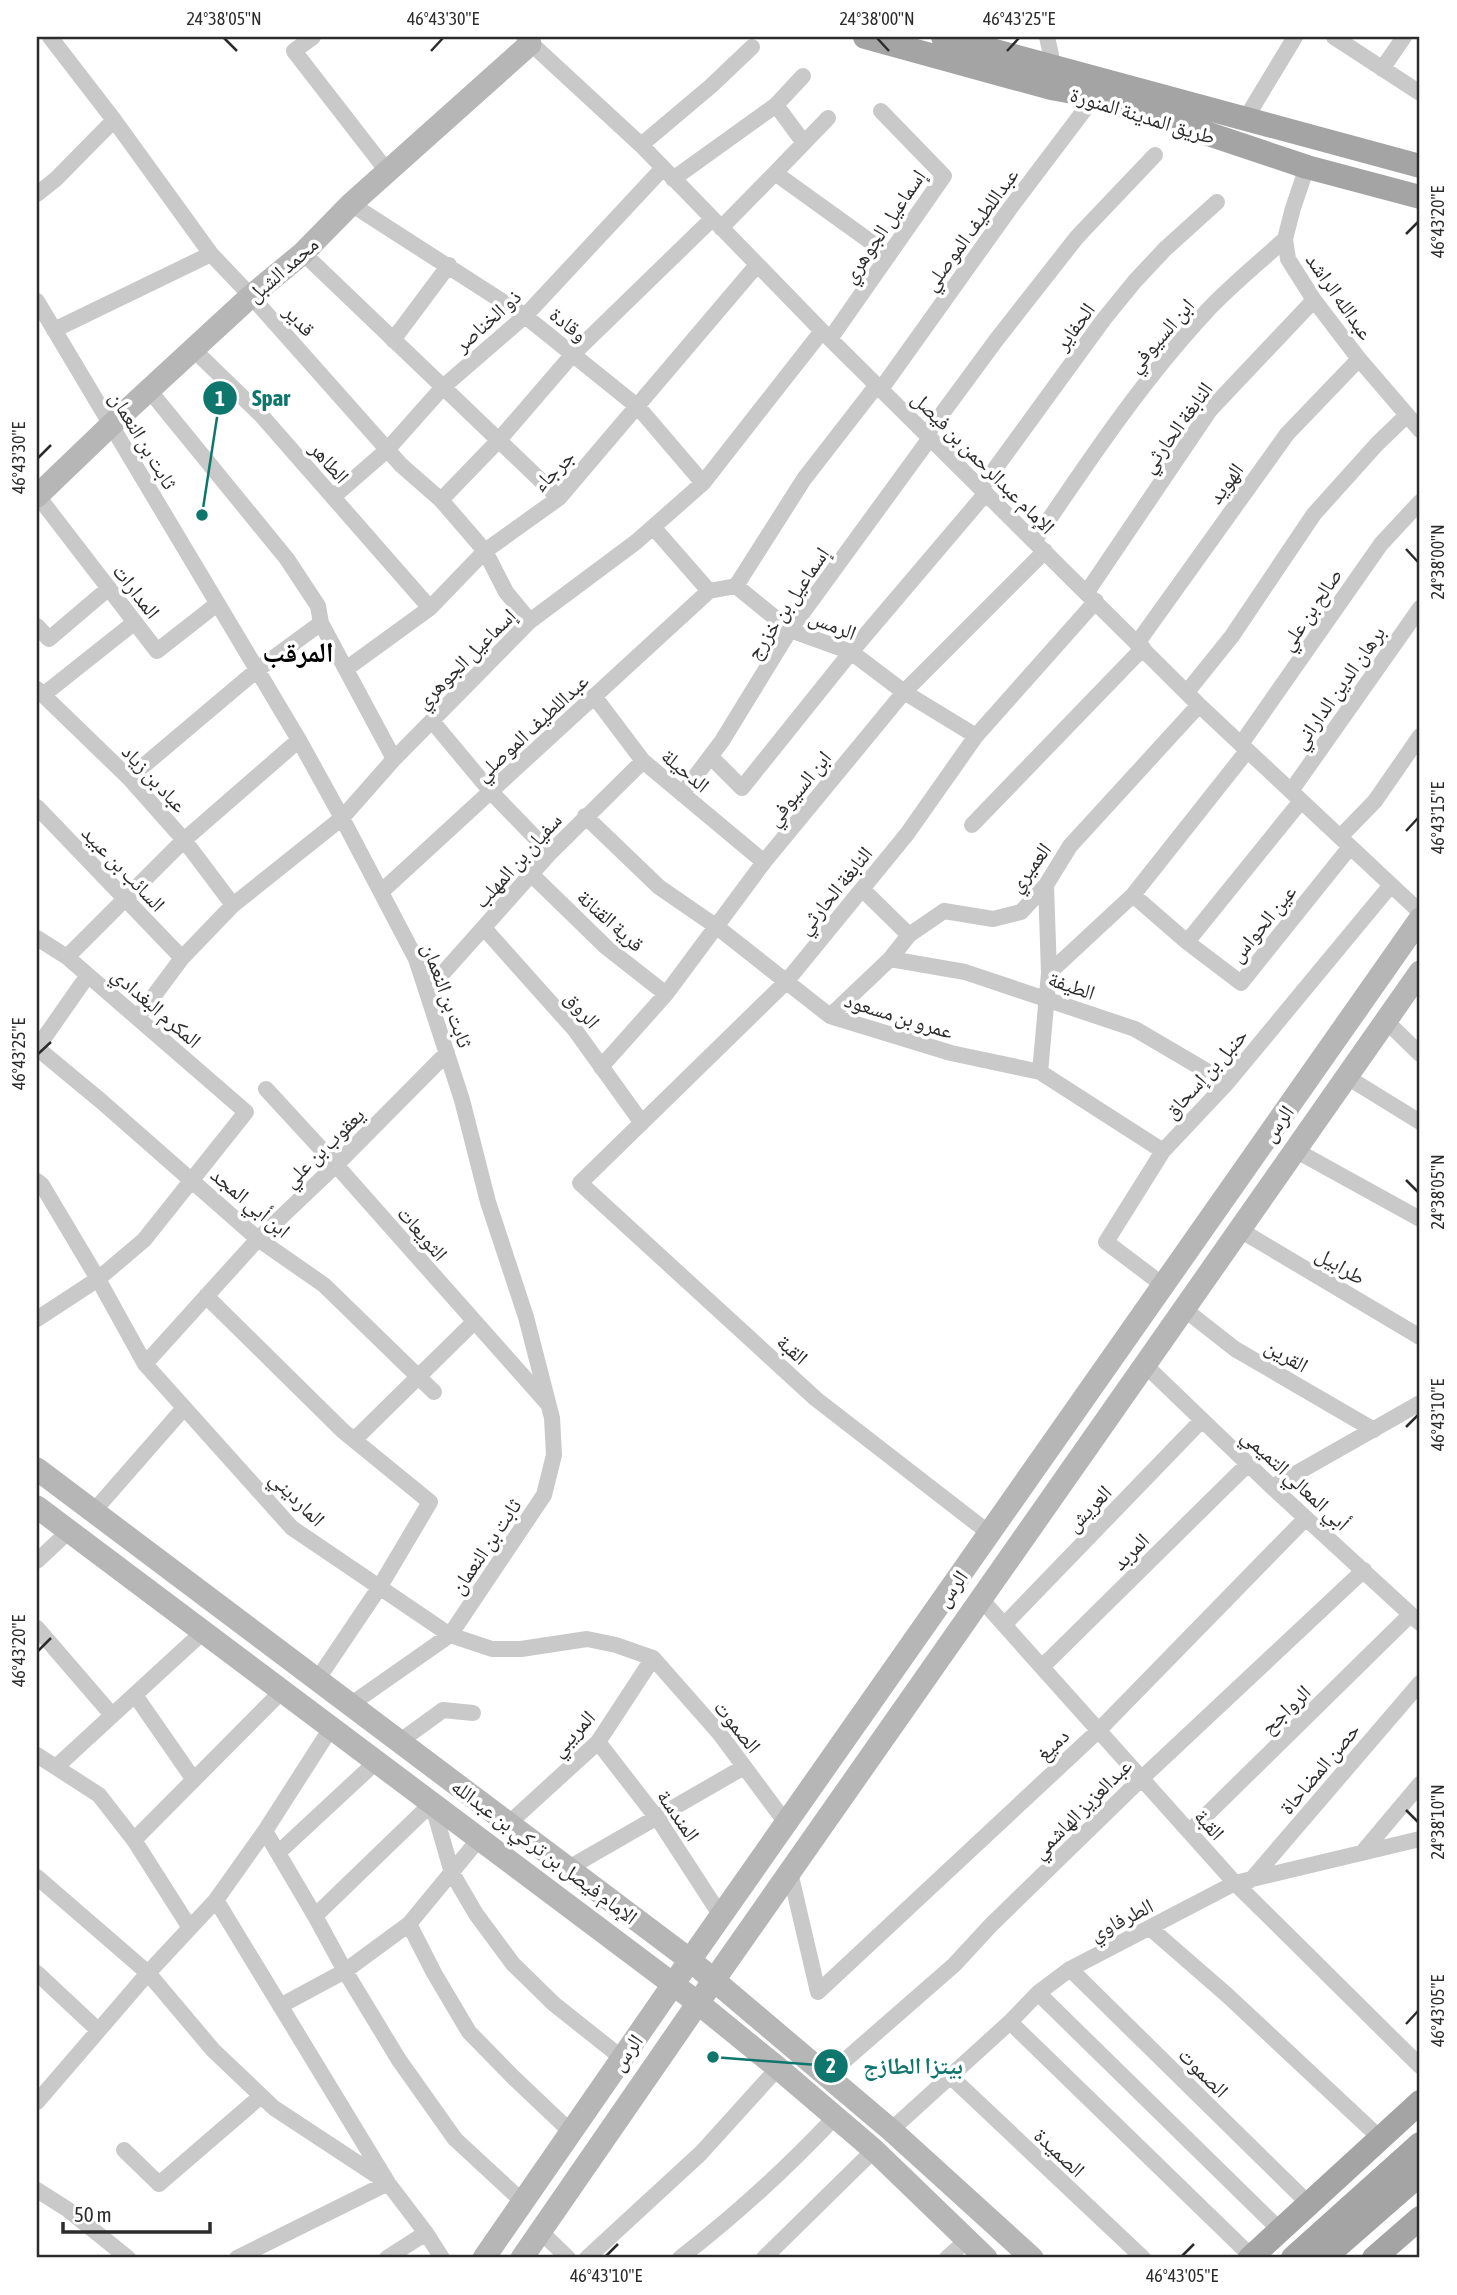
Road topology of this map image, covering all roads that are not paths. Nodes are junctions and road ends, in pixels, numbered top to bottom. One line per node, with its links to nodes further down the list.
1 (50, 37): 20 (street, قدير)
2 (313, 37): 26 (street)
3 (865, 37): 13 (main road, طريق المدينة المنورة)
4 (943, 37): 13 (main road, طريق المدينة المنورة)
5 (1047, 37): 13 (street)
6 (1295, 37): 19 (street)
7 (1334, 37): 11 (street)
8 (1404, 37): 11 (street)
9 (527, 40): 22 (street, الإمام عبدالرحمن بن فيصل); 26 (street, محمد الشبل)
10 (751, 47): 22 (street)
11 (1382, 69): 14 (street)
12 (803, 76): 16 (street, ذو الخناصر)
13 (1050, 77): 15 (main road, طريق المدينة المنورة); 19 (main road, طريق المدينة المنورة)
14 (1420, 93)
15 (1095, 96): 25 (main road, طريق المدينة المنورة); 51 (street, عبداللطيف الموصلي)
16 (775, 105): 21 (street); 28 (street, ذو الخناصر)
17 (881, 111): 37 (street, إسماعيل الجوهري)
18 (828, 118): 21 (street)
19 (1246, 118): 24 (main road, طريق المدينة المنورة)
20 (114, 120): 29 (street); 36 (street, قدير)
21 (804, 143): 27 (street)
22 (641, 145): 28 (street, الإمام عبدالرحمن بن فيصل)
23 (1155, 155): 57 (street, إسماعيل بن خزرج)
24 (1420, 166)
25 (1307, 167): 30 (main road, طريق المدينة المنورة); 34 (street, عبدالله الراشد)
26 (387, 171): 32 (street, محمد الشبل)
27 (775, 173): 33 (street); 37 (street)
28 (668, 174): 33 (street, الإمام عبدالرحمن بن فيصل); 43 (street, ذو الخناصر)
29 (37, 194)
30 (1420, 197)
31 (1217, 202): 61 (street, الحفاير)
32 (351, 204): 35 (street, محمد الشبل); 38 (street, وقادة)
33 (717, 223): 39 (street, الإمام عبدالرحمن بن فيصل); 48 (street)
34 (1285, 239): 41 (street, عبدالله الراشد); 68 (street, ابن السيوفي)
35 (303, 253): 40 (street, محمد الشبل); 46 (street)
36 (211, 254): 40 (street, قدير); 44 (street)
37 (889, 255): 45 (street, إسماعيل الجوهري)
38 (449, 265): 43 (street, وقادة); 46 (street)
39 (757, 265): 45 (street, الإمام عبدالرحمن بن فيصل); 53 (street, جرجاء)
40 (251, 296): 47 (street, محمد الشبل); 59 (street, قدير)
41 (1314, 300): 49 (street, عبدالله الراشد); 73 (street, النابغة الحارثي)
42 (37, 302): 44 (street, ثابت بن النعمان)
43 (525, 316): 48 (street, وقادة); 50 (street, ذو الخناصر)
44 (54, 330): 55 (street, ثابت بن النعمان)
45 (826, 335): 51 (street, الإمام عبدالرحمن بن فيصل); 60 (street, إسماعيل الجوهري)
46 (393, 340): 50 (street)
47 (193, 349): 52 (street, محمد الشبل); 63 (street, الطاهر)
48 (573, 354): 53 (street, وقادة); 58 (street)
49 (1359, 359): 54 (street, عبدالله الراشد); 82 (street, الهويد)
50 (443, 387): 58 (street); 59 (street, ذو الخناصر)
51 (879, 387): 57 (street, الإمام عبدالرحمن بن فيصل); 70 (street, عبداللطيف الموصلي)
52 (149, 390): 55 (street, محمد الشبل); 79 (street)
53 (638, 407): 60 (street, وقادة); 64 (street, جرجاء)
54 (1407, 415): 56 (street, عبدالله الراشد); 88 (street)
55 (111, 425): 62 (street, محمد الشبل); 74 (street, ثابت بن النعمان)
56 (1420, 430)
57 (928, 436): 61 (street, الإمام عبدالرحمن بن فيصل); 81 (street, إسماعيل بن خزرج)
58 (498, 441): 64 (street); 65 (street)
59 (387, 450): 63 (street, ذو الخناصر); 65 (street, قدير)
60 (703, 483): 67 (street, إسماعيل الجوهري)
61 (984, 491): 68 (street, الإمام عبدالرحمن بن فيصل); 83 (street, الحفاير)
62 (37, 496): 71 (street, المدارات)
63 (332, 497): 75 (street, الطاهر)
64 (558, 498): 69 (street, جرجاء)
65 (441, 500): 69 (street, قدير)
66 (1420, 502): 95 (street, صالح بن علي)
67 (653, 527): 72 (street); 77 (street, إسماعيل الجوهري)
68 (1040, 546): 73 (street, الإمام عبدالرحمن بن فيصل); 87 (street, ابن السيوفي)
69 (485, 551): 75 (street, جرجاء); 77 (street, قدير)
70 (736, 586): 72 (street); 81 (street, الرمس)
71 (109, 588): 78 (street, المدارات); 80 (street)
72 (709, 591): 89 (street, عبداللطيف الموصلي)
73 (1091, 597): 82 (street, الإمام عبدالرحمن بن فيصل); 92 (street, النابغة الحارثي)
74 (218, 604): 78 (street, المدارات); 85 (street, ثابت بن النعمان)
75 (430, 608): 84 (street, جرجاء)
76 (1420, 608): 102 (street, برهان الدين الداراني)
77 (530, 621): 91 (street, إسماعيل الجوهري)
78 (135, 622): 86 (street)
79 (321, 623): 84 (street); 85 (street)
80 (37, 626)
81 (790, 630): 83 (street, الرمس); 96 (street, إسماعيل بن خزرج)
82 (1140, 645): 88 (street, الإمام عبدالرحمن بن فيصل); 106 (street, الهويد)
83 (851, 652): 87 (street, الرمس); 96 (street)
84 (346, 669): 97 (street)
85 (257, 670): 94 (street, ثابت بن النعمان); 99 (street)
86 (40, 692): 99 (street, عباد بن زياد)
87 (904, 692): 92 (street, الرمس); 110 (street, ابن السيوفي)
88 (1187, 692): 90 (street, الإمام عبدالرحمن بن فيصل)
89 (594, 696): 98 (street, الدحيلة); 100 (street, عبداللطيف الموصلي)
90 (1199, 705): 95 (street, الإمام عبدالرحمن بن فيصل); 112 (street, العميري)
91 (432, 721): 97 (street, إسماعيل الجوهري); 100 (street)
92 (976, 736): 114 (street, النابغة الحارثي)
93 (1420, 736): 108 (street, عين الحواس)
94 (299, 740): 105 (street, ثابت بن النعمان); 107 (street)
95 (1244, 748): 102 (street, الإمام عبدالرحمن بن فيصل); 116 (street, صالح بن علي)
96 (711, 757): 101 (street, إسماعيل بن خزرج)
97 (394, 759): 105 (street, إسماعيل الجوهري)
98 (643, 761): 101 (street, الدحيلة); 104 (street, سفيان بن المهلب)
99 (128, 778): 107 (street, عباد بن زياد)
100 (492, 793): 109 (street); 115 (street, عبداللطيف الموصلي)
101 (682, 794): 110 (street, الدحيلة)
102 (1296, 796): 108 (street, الإمام عبدالرحمن بن فيصل); 125 (street, برهان الدين الداراني)
103 (37, 807): 117 (street, السائب بن عبيد)
104 (585, 816): 109 (street, سفيان بن المهلب); 121 (street, عمرو بن مسعود)
105 (342, 818): 115 (street, ثابت بن النعمان); 118 (street, إسماعيل الجوهري)
106 (972, 825)
107 (184, 840): 117 (street); 118 (street, عباد بن زياد)
108 (1345, 842): 113 (street, الإمام عبدالرحمن بن فيصل); 125 (street, عين الحواس)
109 (550, 853): 111 (street, سفيان بن المهلب)
110 (764, 863): 121 (street, ابن السيوفي)
111 (531, 874): 122 (street, سفيان بن المهلب); 134 (street, قرية القنانة)
112 (1046, 885): 123 (street, العميري); 130 (street)
113 (1391, 885): 119 (street, الإمام عبدالرحمن بن فيصل); 145 (street, حنبل بن إسحاق)
114 (862, 889): 123 (street); 132 (street, النابغة الحارثي)
115 (381, 892): 133 (street, ثابت بن النعمان)
116 (1133, 895): 125 (street, عين الحواس); 130 (street, صالح بن علي)
117 (125, 899): 126 (street); 127 (street, السائب بن عبيد)
118 (233, 905): 127 (street, إسماعيل الجوهري)
119 (1420, 912)
120 (1420, 919): 159 (street, الرس)
121 (717, 927): 132 (street, عمرو بن مسعود); 134 (street, ابن السيوفي)
122 (484, 928): 133 (street, سفيان بن المهلب); 142 (street, الروق)
123 (909, 935): 128 (street, العميري)
124 (37, 938): 126 (street, المكرم البغدادي)
125 (1187, 942)
126 (66, 957): 131 (street, المكرم البغدادي)
127 (182, 958): 137 (street, إسماعيل الجوهري)
128 (890, 959): 135 (street, الطيفة); 136 (street, العميري)
129 (1420, 972): 138 (street, الرس)
130 (1049, 973): 135 (street)
131 (88, 975): 137 (street, المكرم البغدادي); 139 (street)
132 (786, 982): 136 (street, عمرو بن مسعود); 148 (street, النابغة الحارثي)
133 (427, 991): 140 (street, ثابت بن النعمان)
134 (666, 994): 142 (street, ابن السيوفي)
135 (1045, 998): 143 (street); 145 (street, الطيفة)
136 (830, 1016): 143 (street, عمرو بن مسعود)
137 (138, 1017): 153 (street, المكرم البغدادي)
138 (1386, 1021): 141 (street); 144 (street, الرس)
139 (37, 1048): 153 (street, ابن أبي المجد)
140 (447, 1053): 151 (street, يعقوب بن علي); 170 (street, ثابت بن النعمان)
141 (1420, 1054)
142 (601, 1067): 148 (street, الروق)
143 (1040, 1072): 150 (street, عمرو بن مسعود)
144 (1347, 1077): 147 (street); 149 (street, الرس)
145 (1227, 1083): 150 (street, حنبل بن إسحاق)
146 (266, 1089): 151 (street, الثويعات)
147 (1420, 1122)
148 (642, 1123): 154 (street, النابغة الحارثي)
149 (1295, 1150): 155 (street); 156 (street, الرس)
150 (1163, 1151): 159 (street, حنبل بن إسحاق)
151 (336, 1165): 157 (street, يعقوب بن علي); 163 (street, الثويعات)
152 (37, 1181): 158 (street, المارديني)
153 (192, 1181): 157 (street, ابن أبي المجد); 158 (street)
154 (580, 1183): 182 (street, القبة)
155 (1420, 1219)
156 (1240, 1230): 161 (street, الرس); 164 (street, طرابيل)
157 (258, 1238): 160 (street, يعقوب بن علي); 167 (street, ابن أبي المجد)
158 (98, 1279): 162 (street); 165 (street, المارديني)
159 (1163, 1285): 182 (street, الرس)
160 (206, 1296): 165 (street, يعقوب بن علي); 174 (street)
161 (1184, 1309): 166 (street, الرس); 173 (street, القرين)
162 (37, 1319)
163 (474, 1322): 167 (street); 170 (street, الثويعات)
164 (1420, 1337)
165 (145, 1364): 171 (street, المارديني)
166 (1145, 1365): 172 (street, أبي المعالي التميمي); 186 (street, الرس)
167 (418, 1376): 168 (street, ابن أبي المجد); 174 (street)
168 (434, 1392)
169 (1420, 1403): 173 (street)
170 (549, 1404): 191 (street, ثابت بن النعمان)
171 (184, 1408): 179 (street); 185 (street, المارديني)
172 (1202, 1420): 175 (street, أبي المعالي التميمي); 188 (street, العريش)
173 (1374, 1430): 177 (street)
174 (354, 1440): 185 (street)
175 (1248, 1464): 177 (street, أبي المعالي التميمي); 193 (street, المربد)
176 (37, 1469): 179 (street, الإمام فيصل بن تركي بن عبدالله)
177 (1272, 1488): 180 (street, أبي المعالي التميمي)
178 (37, 1507): 181 (street, الإمام فيصل بن تركي بن عبدالله)
179 (93, 1512): 194 (street, الإمام فيصل بن تركي بن عبدالله)
180 (1306, 1518): 184 (street, أبي المعالي التميمي); 202 (street, دميغ)
181 (69, 1531): 183 (street); 190 (street, الإمام فيصل بن تركي بن عبدالله)
182 (989, 1533): 215 (street, الرس)
183 (37, 1561)
184 (1364, 1570): 187 (street, أبي المعالي التميمي); 209 (street, عبدالعزيز الهاشمي)
185 (379, 1588): 191 (street, المارديني); 194 (street)
186 (981, 1599): 188 (street, القبة); 224 (street, الرس)
187 (1415, 1619): 217 (street, الرواجح)
188 (1004, 1625): 193 (street, القبة)
189 (37, 1628): 200 (street)
190 (203, 1632): 196 (street, الإمام فيصل بن تركي بن عبدالله); 197 (street)
191 (450, 1635): 192 (street, المارديني); 198 (street, ثابت بن النعمان)
192 (653, 1658): 204 (street, المريبي); 208 (street, الصموت)
193 (1042, 1667): 202 (street, القبة)
194 (317, 1680): 198 (street, الإمام فيصل بن تركي بن عبدالله)
195 (1420, 1683): 227 (street, حصن المضاحاة)
196 (282, 1691): 201 (street, الإمام فيصل بن تركي بن عبدالله); 210 (street)
197 (135, 1695): 200 (street); 210 (street)
198 (350, 1705): 203 (street, الإمام فيصل بن تركي بن عبدالله)
199 (473, 1713): 203 (street)
200 (113, 1715): 207 (street)
201 (331, 1728): 206 (street, الإمام فيصل بن تركي بن عبدالله); 216 (street)
202 (1098, 1731): 209 (street, القبة); 224 (street, دميغ)
203 (399, 1742): 214 (street, الإمام فيصل بن تركي بن عبدالله)
204 (598, 1742): 213 (street, المندسة); 214 (street, المريبي)
205 (37, 1755): 207 (street)
206 (376, 1762): 212 (street, الإمام فيصل بن تركي بن عبدالله); 221 (street)
207 (55, 1767): 220 (street)
208 (744, 1767): 213 (street); 215 (street, الصموت)
209 (1141, 1779): 217 (street, القبة); 250 (street, عبدالعزيز الهاشمي)
210 (194, 1780): 220 (street)
211 (1420, 1784): 222 (street)
212 (432, 1803): 218 (street, الإمام فيصل بن تركي بن عبدالله); 225 (street); 229 (street)
213 (655, 1816): 223 (street); 230 (street, المندسة)
214 (508, 1824): 223 (street, الإمام فيصل بن تركي بن عبدالله)
215 (786, 1824): 230 (street, الرس)
216 (265, 1831): 221 (street); 228 (street)
217 (1189, 1832): 227 (street, القبة)
218 (479, 1839): 225 (street); 240 (street, الإمام فيصل بن تركي بن عبدالله)
219 (1420, 1839): 222 (street, الطرفاوي)
220 (134, 1840): 232 (street)
221 (278, 1853): 229 (street)
222 (1362, 1853): 227 (street, الطرفاوي)
223 (567, 1869): 234 (street, الإمام فيصل بن تركي بن عبدالله)
224 (790, 1872): 239 (street, الرس)
225 (452, 1873): 231 (street); 246 (street)
226 (37, 1877): 238 (street)
227 (1243, 1882): 233 (street, الطرفاوي); 247 (street, القبة)
228 (216, 1900): 232 (street); 243 (street)
229 (315, 1916): 236 (street)
230 (721, 1916): 234 (street, الرس)
231 (409, 1924): 236 (street); 256 (street)
232 (190, 1928): 238 (street)
233 (1150, 1928): 235 (street, الطرفاوي); 257 (street)
234 (690, 1960): 239 (street, الإمام فيصل بن تركي بن عبدالله); 240 (street, الرس)
235 (1070, 1969): 241 (street, الطرفاوي); 265 (street, الصموت)
236 (345, 1971): 243 (street); 264 (street)
237 (37, 1973): 245 (street)
238 (148, 1973): 245 (street); 251 (street)
239 (714, 1980): 242 (street, الرس); 250 (street, الإمام فيصل بن تركي بن عبدالله)
240 (673, 1984): 242 (street, الإمام فيصل بن تركي بن عبدالله); 246 (street, الرس)
241 (1038, 1993): 244 (street, الطرفاوي); 268 (street)
242 (698, 2003): 248 (street, الإمام فيصل بن تركي بن عبدالله); 267 (street, الرس)
243 (280, 2006): 262 (street)
244 (1010, 2022): 249 (street, الطرفاوي); 285 (street)
245 (98, 2030): 252 (street)
246 (622, 2058): 256 (street, الرس)
247 (1420, 2066)
248 (778, 2068): 254 (street, الإمام فيصل بن تركي بن عبدالله); 278 (street)
249 (949, 2075): 255 (street, الطرفاوي); 284 (street, الصميدة)
250 (828, 2076): 255 (street, الإمام فيصل بن تركي بن عبدالله)
251 (261, 2096): 259 (street); 262 (street)
252 (37, 2102)
253 (1420, 2102): 257 (main road)
254 (835, 2117): 260 (street, الإمام فيصل بن تركي بن عبدالله); 279 (street)
255 (891, 2130): 283 (street, الإمام فيصل بن تركي بن عبدالله)
256 (571, 2133): 264 (street, الرس)
257 (1380, 2138): 265 (main road)
258 (1420, 2144): 286 (main road)
259 (124, 2150)
260 (874, 2150): 270 (street, الإمام فيصل بن تركي بن عبدالله); 280 (street)
261 (1420, 2174): 287 (main road)
262 (388, 2183): 269 (street); 272 (street)
263 (37, 2190): 271 (street)
264 (523, 2202): 275 (street, الرس)
265 (1309, 2204): 268 (main road)
266 (1420, 2218): 288 (main road)
267 (540, 2231): 276 (street, الرس); 277 (street)
268 (1281, 2231): 285 (main road)
269 (426, 2233): 273 (street); 274 (street)
270 (967, 2239): 281 (street); 282 (street, الإمام فيصل بن تركي بن عبدالله)
271 (128, 2258)
272 (237, 2258)
273 (387, 2258)
274 (442, 2258)
275 (484, 2258)
276 (522, 2258)
277 (568, 2258)
278 (587, 2258)
279 (680, 2258)
280 (764, 2258)
281 (947, 2258)
282 (985, 2258)
283 (1032, 2258)
284 (1143, 2258)
285 (1251, 2258)
286 (1293, 2258)
287 (1324, 2258)
288 (1374, 2258)

